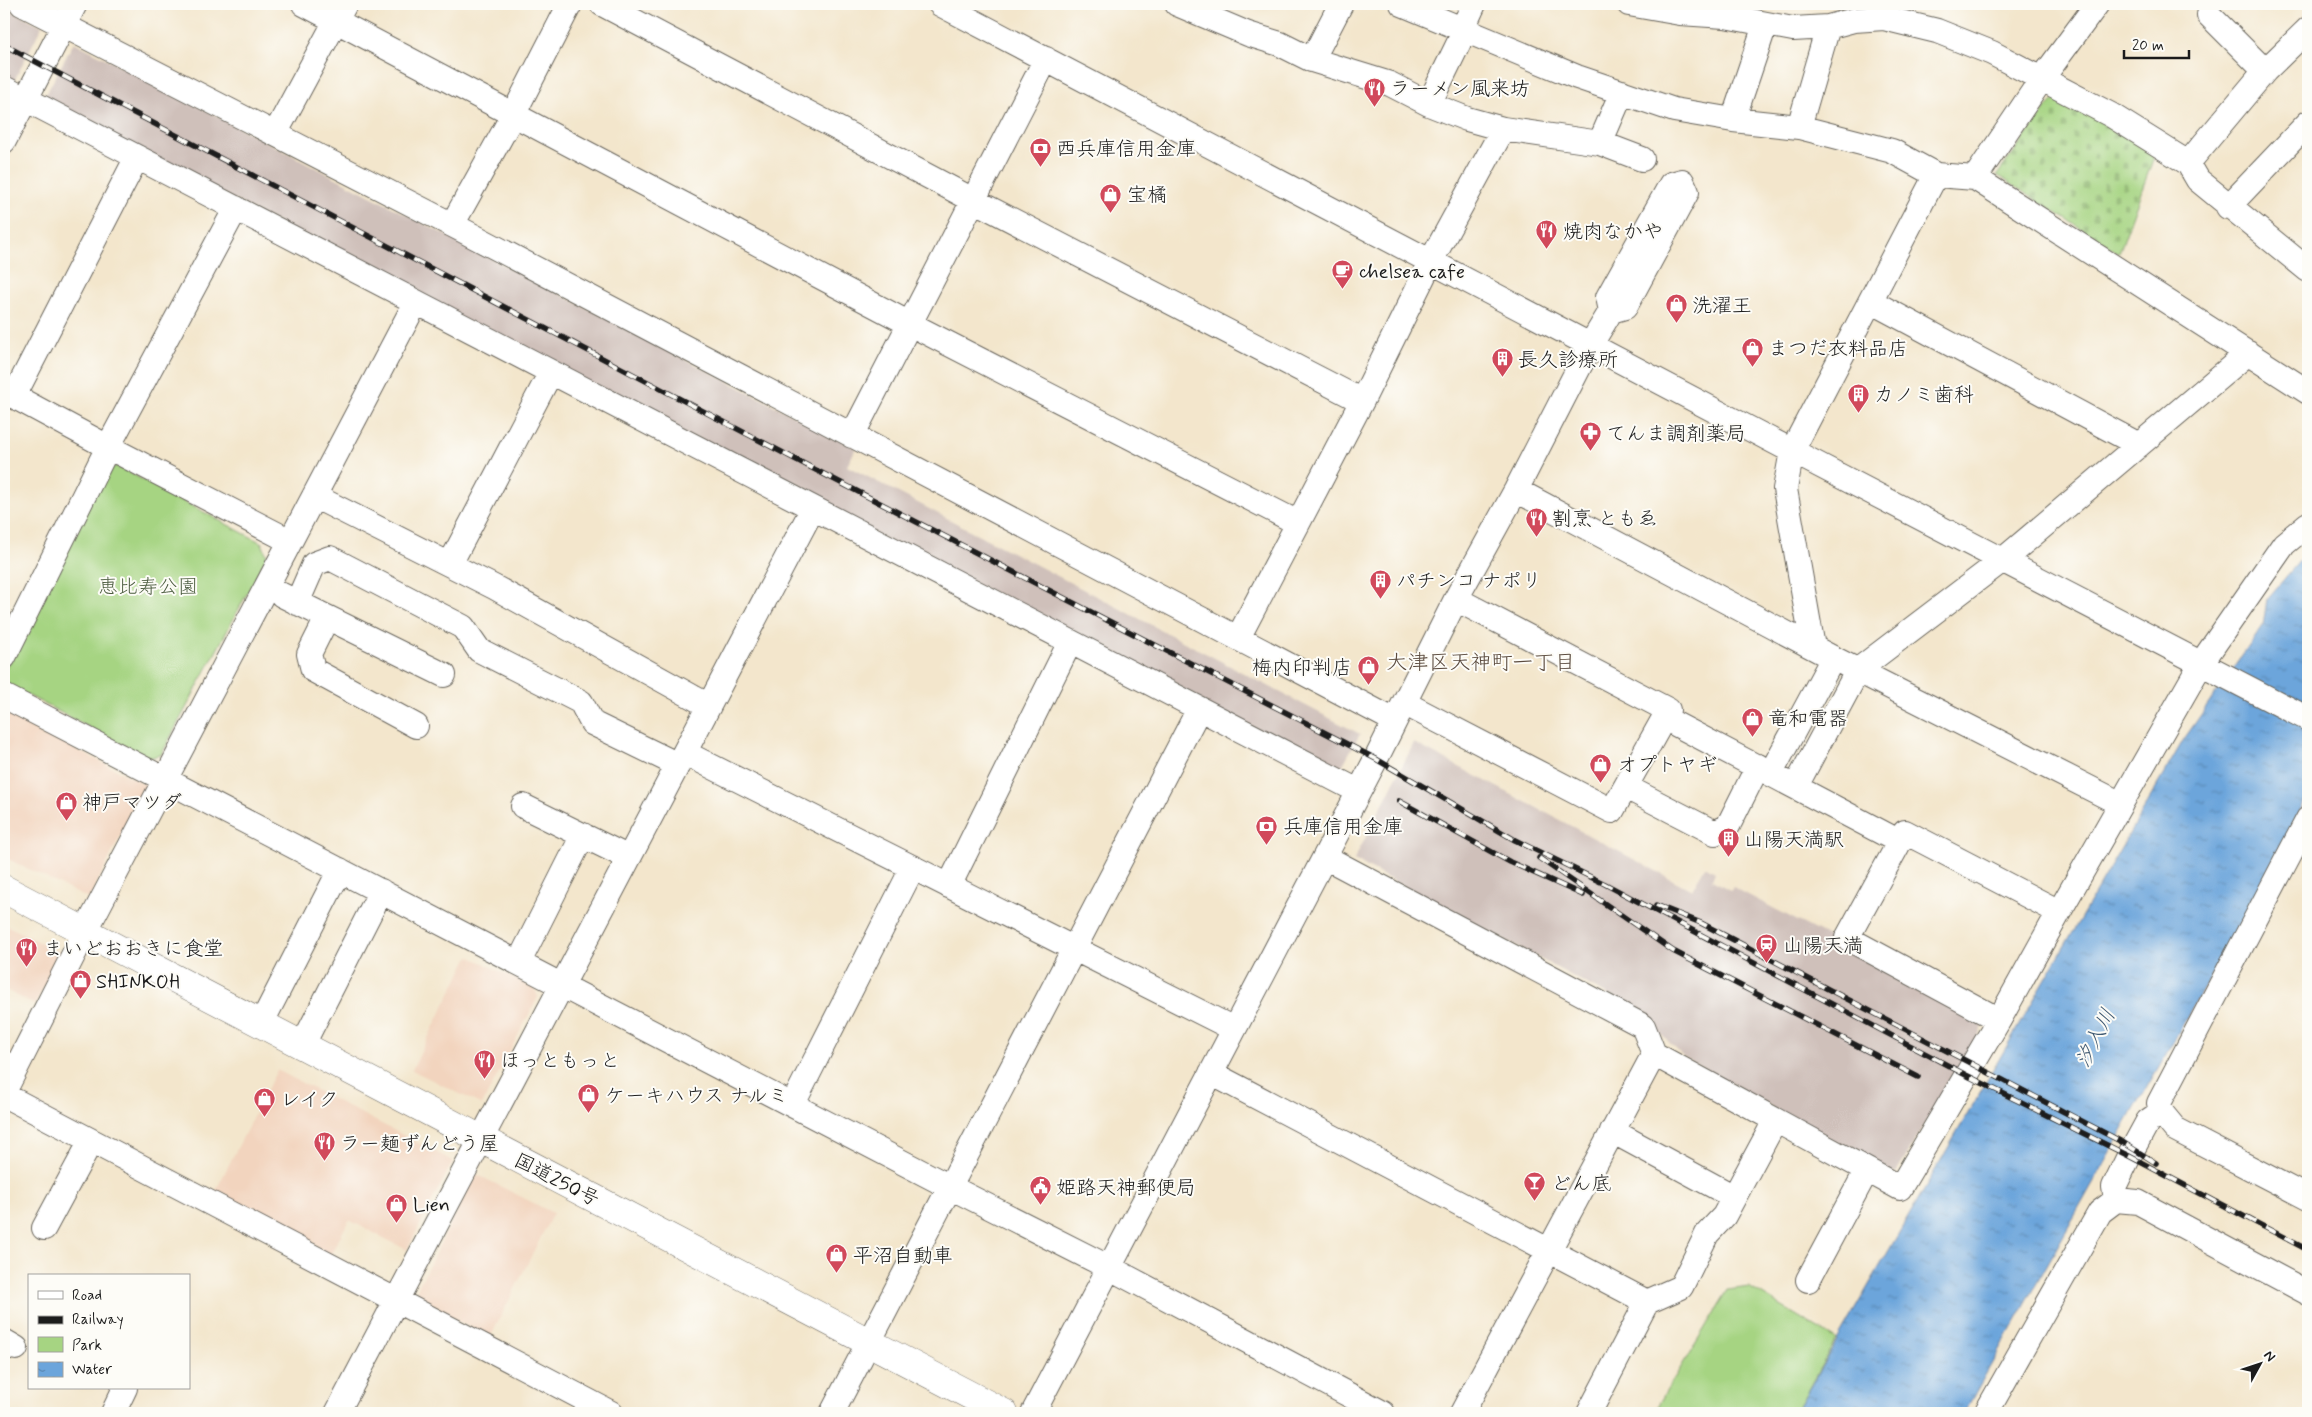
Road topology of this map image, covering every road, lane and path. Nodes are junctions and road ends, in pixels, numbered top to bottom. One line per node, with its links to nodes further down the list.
1 (22, 4): 15 (street)
2 (75, 4): 15 (street)
3 (304, 4): 13 (street)
4 (570, 4): 28 (street)
5 (602, 4): 41 (street)
6 (940, 4): 20 (street)
7 (1341, 4): 21 (street)
8 (1402, 4): 19 (street)
9 (1474, 4): 19 (street)
10 (1629, 4): 16 (street)
11 (1183, 5): 21 (street)
12 (2094, 5): 23 (street)
13 (341, 12): 28 (street); 32 (street)
14 (2209, 15): 22 (street)
15 (64, 25): 26 (street); 32 (street)
16 (1765, 25): 17 (street); 29 (street)
17 (1828, 27): 23 (street); 30 (street)
18 (2308, 28): 22 (street)
19 (1464, 29): 25 (street); 27 (street)
20 (1046, 59): 41 (street); 45 (street)
21 (1312, 60): 27 (street)
22 (2265, 71): 38 (street)
23 (2041, 80): 38 (street); 40 (street)
24 (4, 88): 26 (street)
25 (1622, 92): 29 (street); 35 (street)
26 (26, 99): 34 (street); 36 (street)
27 (1429, 104): 31 (street)
28 (513, 115): 44 (street); 50 (street)
29 (1733, 120): 30 (street)
30 (1799, 127): 39 (street)
31 (1503, 129): 35 (street); 45 (street)
32 (275, 134): 44 (street)
33 (2304, 135): 42 (street)
34 (4, 141)
35 (1600, 143): 37 (street)
36 (137, 157): 43 (street); 55 (street)
37 (1642, 159)
38 (2188, 163): 42 (street)
39 (1936, 175): 40 (street); 48 (street)
40 (1975, 178): 52 (street)
41 (973, 200): 50 (street); 56 (street)
42 (2228, 207): 46 (street)
43 (236, 208): 47 (street); 59 (street)
44 (452, 225): 57 (street)
45 (1431, 261): 51 (street); 56 (street)
46 (2308, 270)
47 (416, 302): 53 (street); 62 (street)
48 (1872, 302): 58 (street); 60 (street)
49 (1611, 311): 49 (street); 51 (street)
50 (910, 324): 57 (street); 64 (street)
51 (1591, 344): 60 (street); 61 (street)
52 (2248, 353): 54 (street); 58 (street)
53 (551, 372): 63 (street); 68 (street)
54 (2308, 392)
55 (9, 393): 59 (street)
56 (1362, 401): 64 (street)
57 (852, 436): 73 (street)
58 (2139, 446): 67 (street)
59 (108, 447): 66 (street); 76 (street)
60 (1792, 451): 67 (street); 75 (street)
61 (1516, 490): 70 (street); 75 (street)
62 (314, 496): 66 (street); 68 (street)
63 (813, 508): 74 (street); 81 (street)
64 (1298, 523): 73 (street)
65 (2308, 524): 77 (street)
66 (290, 541): 69 (street)
67 (2004, 560): 77 (street); 78 (street)
68 (450, 564): 81 (street)
69 (266, 588): 71 (street); 89 (street)
70 (1456, 599): 83 (street); 84 (street)
71 (297, 602): 72 (street); 87 (street)
72 (328, 618): 79 (street); 86 (street)
73 (1238, 638): 83 (street)
74 (1070, 642): 82 (street); 102 (street)
75 (1823, 653): 78 (street); 88 (street)
76 (4, 657)
77 (2202, 662): 85 (street); 93 (street)
78 (1858, 670): 90 (street); 93 (street)
79 (444, 675)
80 (4, 696): 89 (street)
81 (709, 706): 87 (street)
82 (1199, 708): 92 (street); 107 (street)
83 (1399, 712): 91 (street); 92 (street)
84 (1664, 718): 88 (street); 91 (street)
85 (2308, 719)
86 (416, 726)
87 (681, 759): 99 (street); 100 (street)
88 (1764, 770): 90 (street); 91 (street)
89 (165, 780): 101 (street); 106 (street)
90 (1796, 786): 97 (street)
91 (1626, 787)
92 (1358, 791): 98 (street)
93 (2121, 804): 105 (street)
94 (523, 806): 96 (street)
95 (2308, 819): 118 (street)
96 (583, 836): 99 (street); 108 (street)
97 (1900, 842): 105 (street); 110 (street)
98 (1325, 857): 112 (street); 114 (street)
99 (629, 858): 109 (street)
100 (913, 867): 102 (street); 117 (street)
101 (340, 870): 104 (street); 111 (street)
102 (949, 886): 107 (street)
103 (4, 889): 106 (highway, 国道250号)
104 (381, 891): 108 (street); 113 (street)
105 (2059, 912): 110 (street)
106 (85, 932): 111 (highway, 国道250号); 116 (street)
107 (1074, 949): 112 (street); 124 (street)
108 (519, 962): 109 (street)
109 (563, 985): 117 (street); 121 (street)
110 (1999, 1020): 123 (street)
111 (261, 1024): 113 (highway, 国道250号)
112 (1234, 1029): 115 (street)
113 (302, 1046): 121 (highway, 国道250号)
114 (1654, 1054): 119 (street); 120 (street)
115 (1212, 1073): 129 (street); 130 (street)
116 (4, 1093): 122 (street)
117 (793, 1104): 124 (street)
118 (2161, 1112): 126 (street); 127 (street)
119 (1775, 1121): 123 (street); 125 (street)
120 (1612, 1132): 125 (street); 129 (street)
121 (482, 1140): 133 (street); 135 (highway, 国道250号)
122 (91, 1141): 128 (street); 133 (street)
123 (1867, 1170): 131 (street)
124 (950, 1188): 130 (street); 135 (street)
125 (1734, 1197): 134 (street)
126 (2308, 1198)
127 (2116, 1200): 132 (street); 146 (street)
128 (44, 1228)
129 (1549, 1250): 134 (street); 144 (street)
130 (1110, 1268): 142 (street); 143 (street)
131 (1808, 1280)
132 (2308, 1293)
133 (396, 1302): 138 (street); 139 (street)
134 (1647, 1302): 145 (street)
135 (870, 1341): 140 (street); 141 (highway, 国道250号)
136 (124, 1390): 137 (street)
137 (113, 1413)
138 (338, 1413)
139 (611, 1413)
140 (832, 1413)
141 (1004, 1413)
142 (1034, 1413)
143 (1383, 1413)
144 (1462, 1413)
145 (1590, 1413)
146 (1986, 1413)

